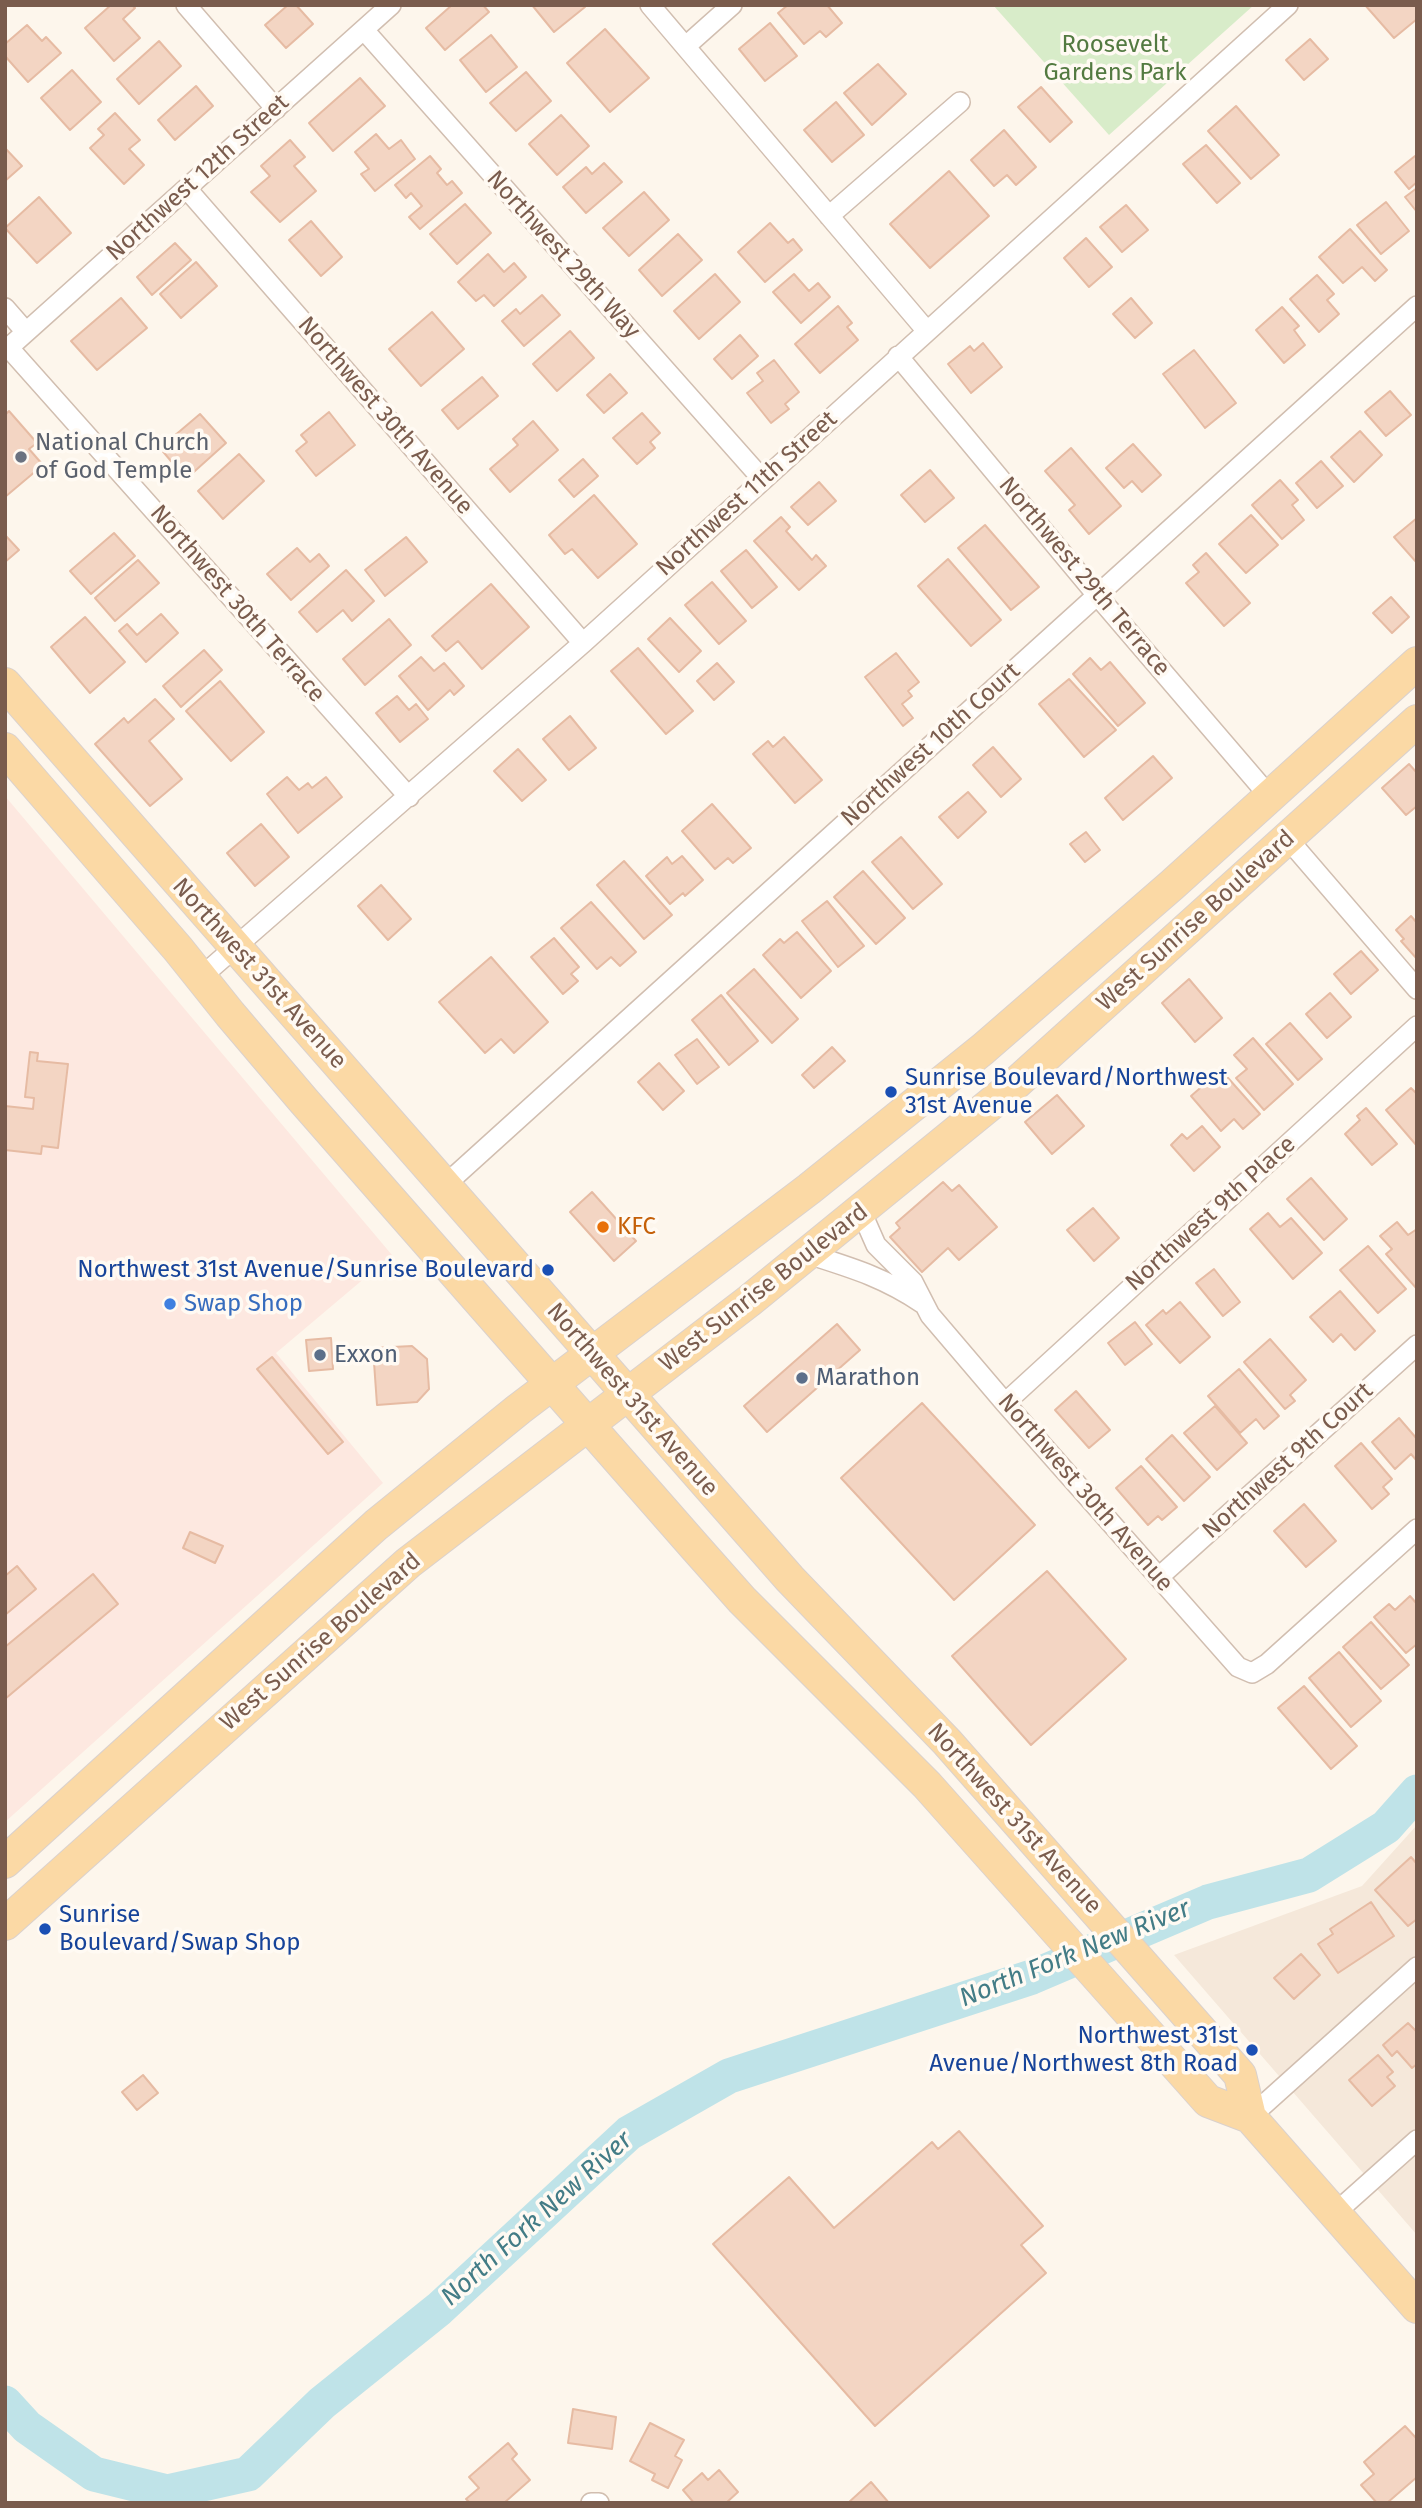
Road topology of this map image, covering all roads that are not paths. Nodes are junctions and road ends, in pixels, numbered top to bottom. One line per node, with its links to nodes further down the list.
1 (186, 5): 9 (street)
2 (391, 5): 6 (street, Northwest 12th Street)
3 (650, 5): 7 (street)
4 (732, 5): 7 (street)
5 (1288, 5): 14 (street, Northwest 11th Street)
6 (364, 30): 9 (street, Northwest 12th Street); 18 (street, Northwest 29th Way)
7 (687, 46): 11 (street)
8 (960, 102): 11 (street)
9 (276, 109): 10 (street, Northwest 12th Street)
10 (187, 188): 15 (street, Northwest 12th Street); 20 (street, Northwest 30th Avenue)
11 (829, 216): 14 (street)
12 (1417, 306): 19 (street, Northwest 10th Court)
13 (5, 308): 15 (street)
14 (926, 330): 17 (street, Northwest 11th Street)
15 (26, 332): 16 (street, Northwest 12th Street)
16 (7, 349): 26 (street, Northwest 30th Terrace)
17 (898, 356): 18 (street, Northwest 11th Street); 19 (street, Northwest 29th Terrace)
18 (762, 480): 20 (street, Northwest 11th Street)
19 (1096, 594): 27 (street, Northwest 29th Terrace); 34 (street, Northwest 10th Court)
20 (583, 643): 26 (street, Northwest 11th Street)
21 (1417, 663): 25 (main road, West Sunrise Boulevard)
22 (5, 684): 30 (main road, Northwest 31st Avenue)
23 (1417, 721): 28 (main road, West Sunrise Boulevard)
24 (5, 749): 31 (main road, Northwest 31st Avenue)
25 (1305, 765): 27 (main road, West Sunrise Boulevard); 28 (main road)
26 (409, 797): 30 (street, Northwest 11th Street)
27 (1270, 797): 29 (main road); 39 (main road, West Sunrise Boulevard)
28 (1287, 838): 29 (main road, West Sunrise Boulevard); 32 (street)
29 (1241, 880): 35 (main road, West Sunrise Boulevard)
30 (236, 947): 31 (street, Northwest 11th Street); 34 (main road, Northwest 31st Avenue)
31 (201, 977): 40 (main road, Northwest 31st Avenue)
32 (1417, 989)
33 (1417, 1026): 42 (street, Northwest 9th Place)
34 (445, 1185): 39 (main road, Northwest 31st Avenue)
35 (862, 1211): 36 (main road, West Sunrise Boulevard); 37 (street, Northwest 30th Avenue)
36 (808, 1254): 37 (street, Northwest 30th Avenue); 41 (main road, West Sunrise Boulevard)
37 (926, 1306): 42 (street, Northwest 30th Avenue)
38 (1417, 1345): 45 (street, Northwest 9th Court)
39 (592, 1354): 40 (main road, West Sunrise Boulevard); 41 (main road, Northwest 31st Avenue)
40 (551, 1385): 43 (main road, Northwest 31st Avenue); 48 (main road, West Sunrise Boulevard)
41 (627, 1395): 43 (main road, West Sunrise Boulevard); 47 (main road, Northwest 31st Avenue)
42 (1005, 1403): 45 (street, Northwest 30th Avenue)
43 (588, 1426): 46 (main road, Northwest 31st Avenue); 49 (main road, West Sunrise Boulevard)
44 (1417, 1529): 45 (street, Northwest 30th Avenue)
45 (1159, 1577)
46 (927, 1785): 47 (main road); 51 (main road, Northwest 31st Avenue)
47 (999, 1801): 51 (main road, Northwest 31st Avenue)
48 (5, 1862)
49 (5, 1924)
50 (1417, 1967): 51 (street)
51 (1250, 2117): 53 (main road, Northwest 31st Avenue)
52 (1417, 2140): 53 (street)
53 (1334, 2214): 54 (main road, Northwest 31st Avenue)
54 (1417, 2307)

